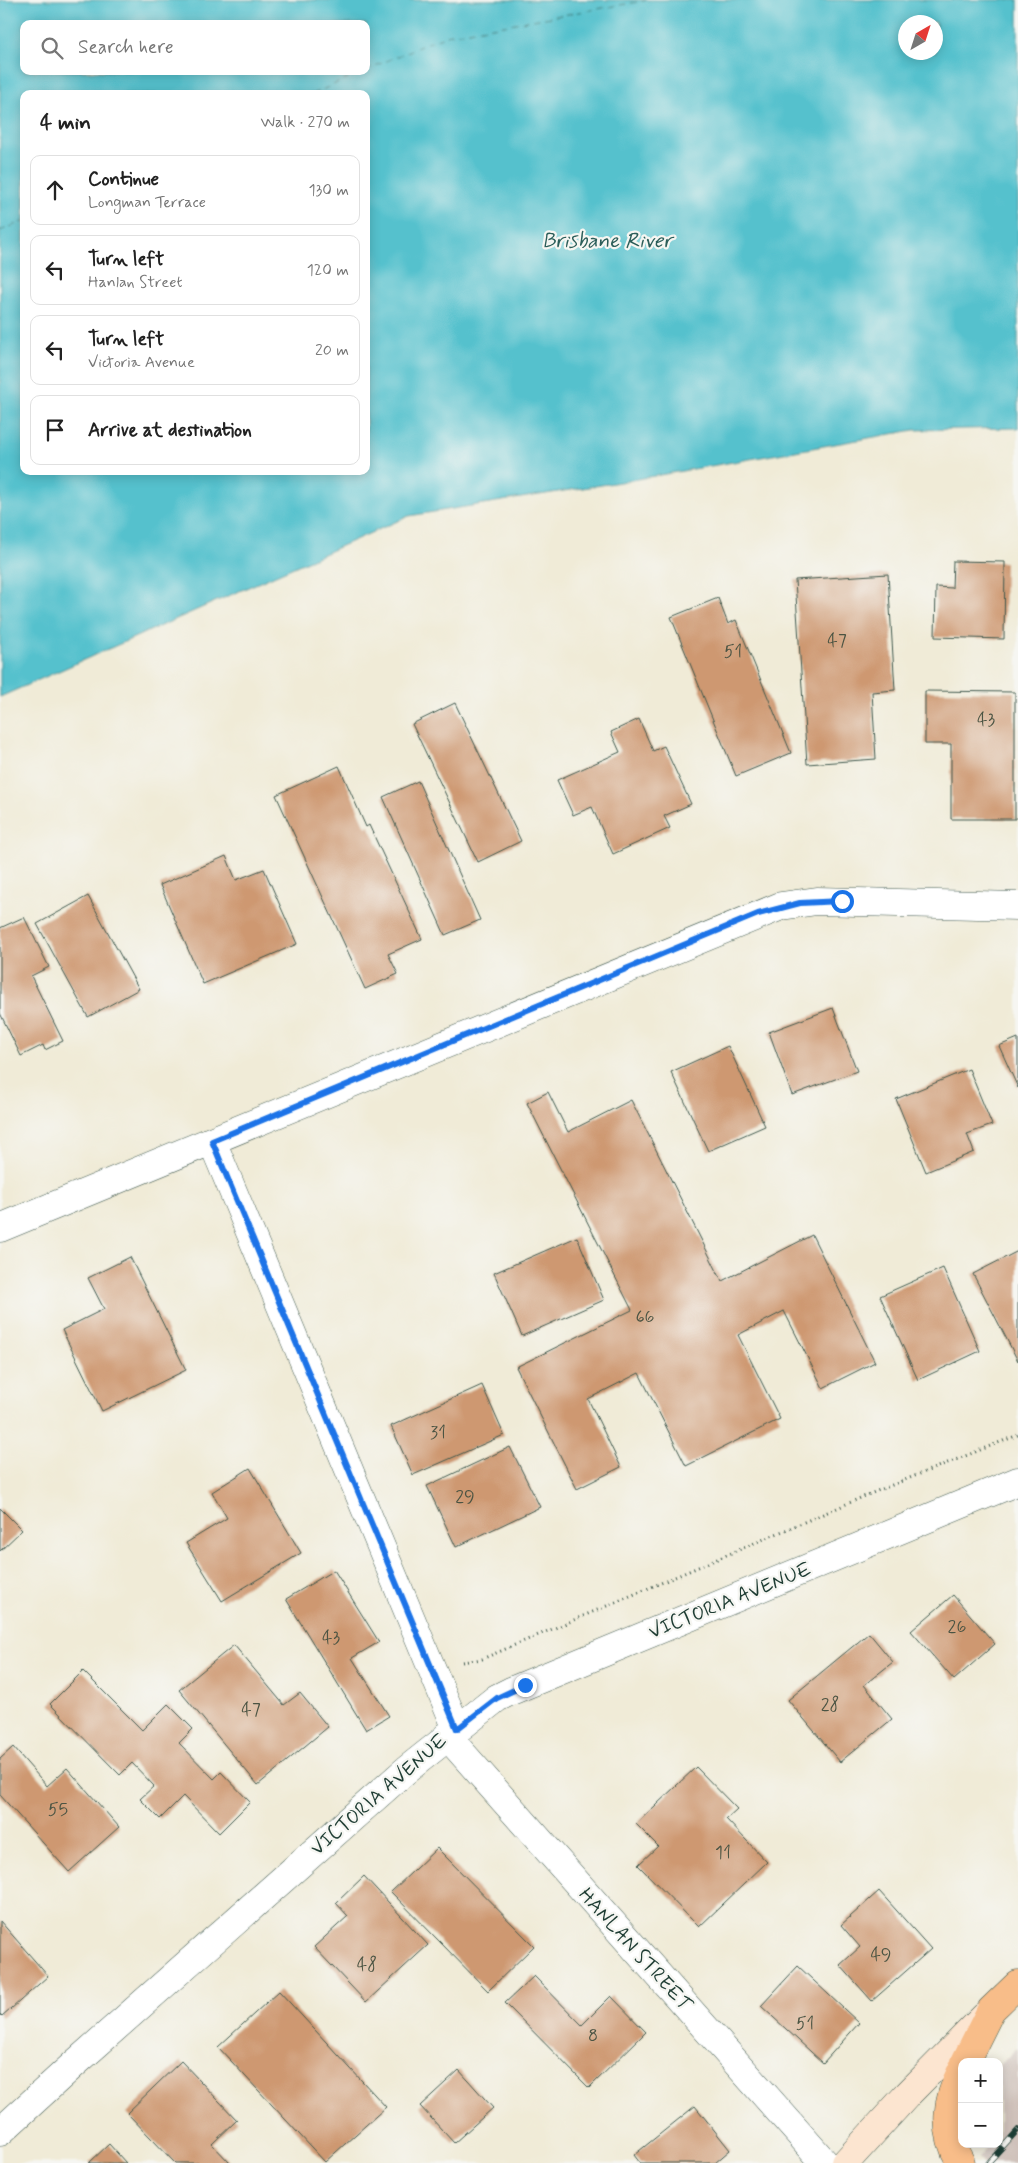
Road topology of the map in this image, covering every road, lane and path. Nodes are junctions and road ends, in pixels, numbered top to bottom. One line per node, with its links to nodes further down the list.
1 (1018, 906): 2 (street)
2 (212, 1141): 3 (street); 7 (street, HANLAN STREET)
3 (0, 1228)
4 (1018, 1435): 6 (path)
5 (1018, 1481): 7 (street, VICTORIA AVENUE)
6 (460, 1670)
7 (452, 1733): 12 (street, VICTORIA AVENUE); 13 (street, HANLAN STREET)
8 (1018, 1984): 9 (main road)
9 (991, 2010): 10 (main road); 14 (main road)
10 (967, 2058)
11 (958, 2079): 15 (main road)
12 (0, 2132)
13 (825, 2163)
14 (845, 2163)
15 (961, 2163)

